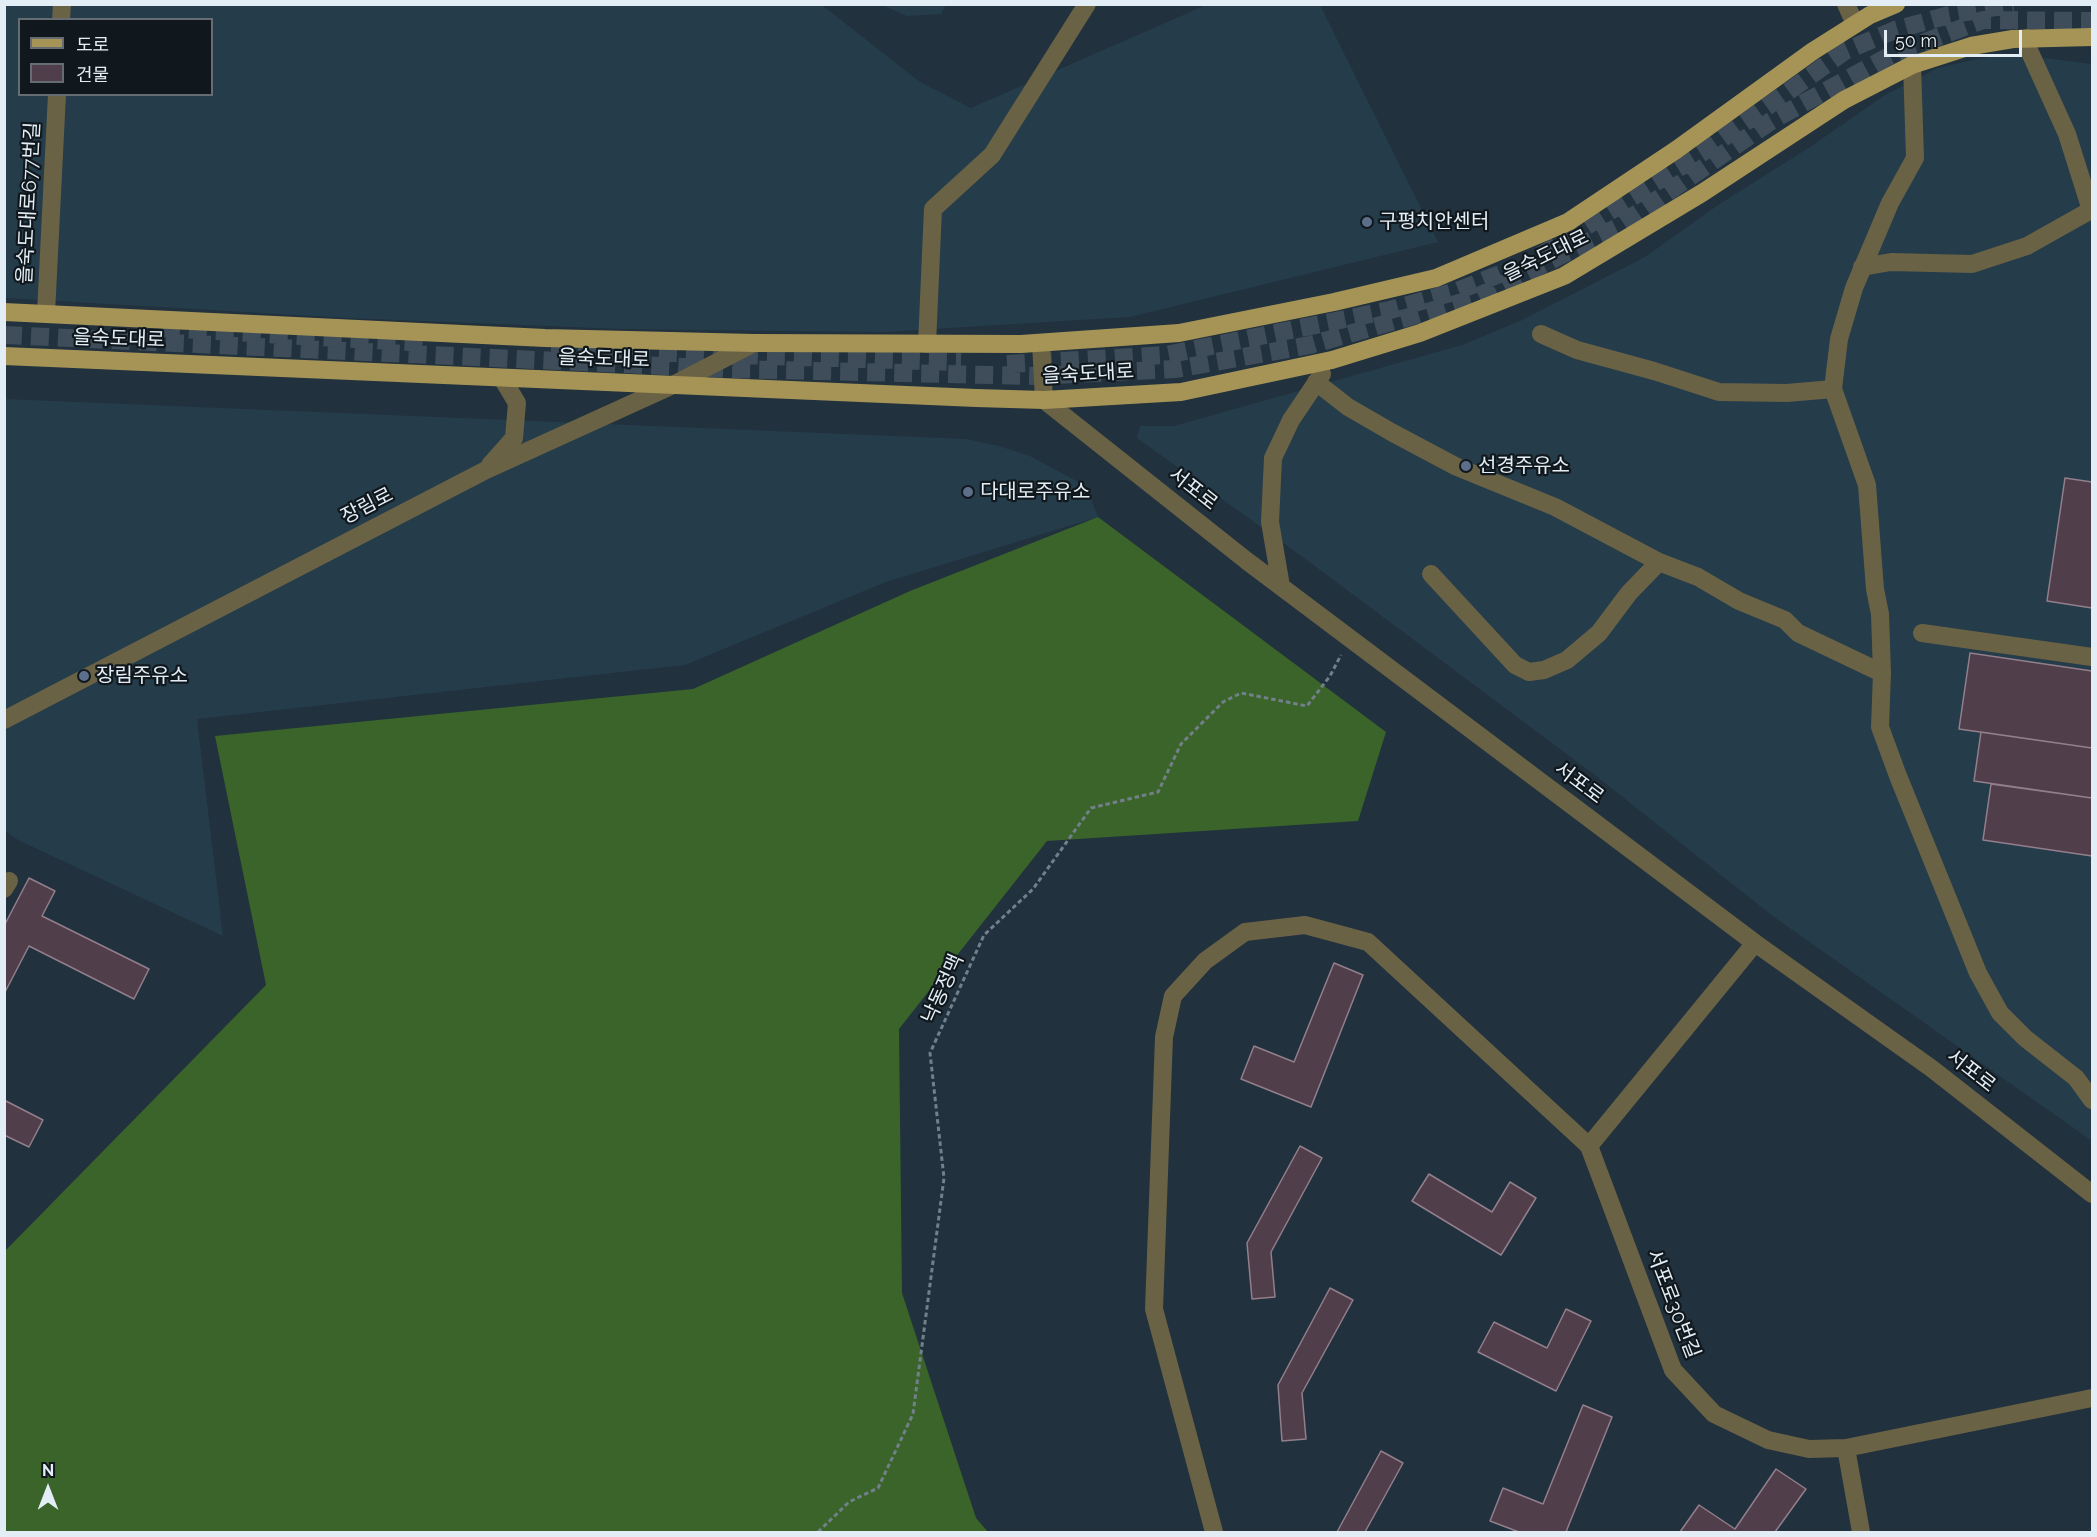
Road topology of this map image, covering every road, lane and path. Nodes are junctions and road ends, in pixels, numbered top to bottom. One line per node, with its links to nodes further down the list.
1 (1087, 4): 16 (street)
2 (1846, 4): 4 (street)
3 (1896, 4): 4 (main road, 을숙도대로)
4 (1855, 24): 15 (main road, 을숙도대로)
5 (2092, 37): 6 (main road, 을숙도대로)
6 (2027, 38): 7 (main road, 을숙도대로); 9 (street)
7 (1912, 65): 10 (street); 18 (main road, 을숙도대로)
8 (57, 96): 12 (street, 을숙도대로677번길)
9 (2092, 212): 10 (street)
10 (1862, 267): 22 (street)
11 (4, 312): 12 (main road, 을숙도대로)
12 (46, 313): 14 (main road, 을숙도대로)
13 (1541, 334): 22 (street)
14 (754, 343): 16 (main road, 을숙도대로); 21 (street, 장림로)
15 (1041, 343): 16 (main road, 을숙도대로); 23 (street)
16 (927, 344)
17 (4, 356): 19 (main road, 을숙도대로)
18 (1332, 360): 20 (street); 23 (main road, 을숙도대로)
19 (502, 378): 21 (main road, 을숙도대로); 24 (street)
20 (1316, 382): 25 (street); 27 (street)
21 (673, 385): 23 (main road, 을숙도대로); 24 (street, 장림로)
22 (1833, 388): 31 (street)
23 (1044, 400): 27 (street, 서포로)
24 (486, 470): 32 (street, 장림로)
25 (1659, 562): 26 (street); 31 (street)
26 (1431, 574)
27 (1281, 586): 29 (street, 서포로)
28 (1922, 633): 30 (street)
29 (1350, 638): 33 (street, 서포로); 39 (path, 낙동정맥)
30 (2092, 657)
31 (1882, 673): 34 (street)
32 (4, 720)
33 (1755, 943): 35 (street); 36 (street, 서포로)
34 (2092, 1100)
35 (1589, 1146): 38 (street, 서포로30번길); 40 (street)
36 (2092, 1194)
37 (2092, 1398): 38 (street, 서포로30번길)
38 (1846, 1448): 41 (street)
39 (818, 1533)
40 (1214, 1533)
41 (1861, 1533)

